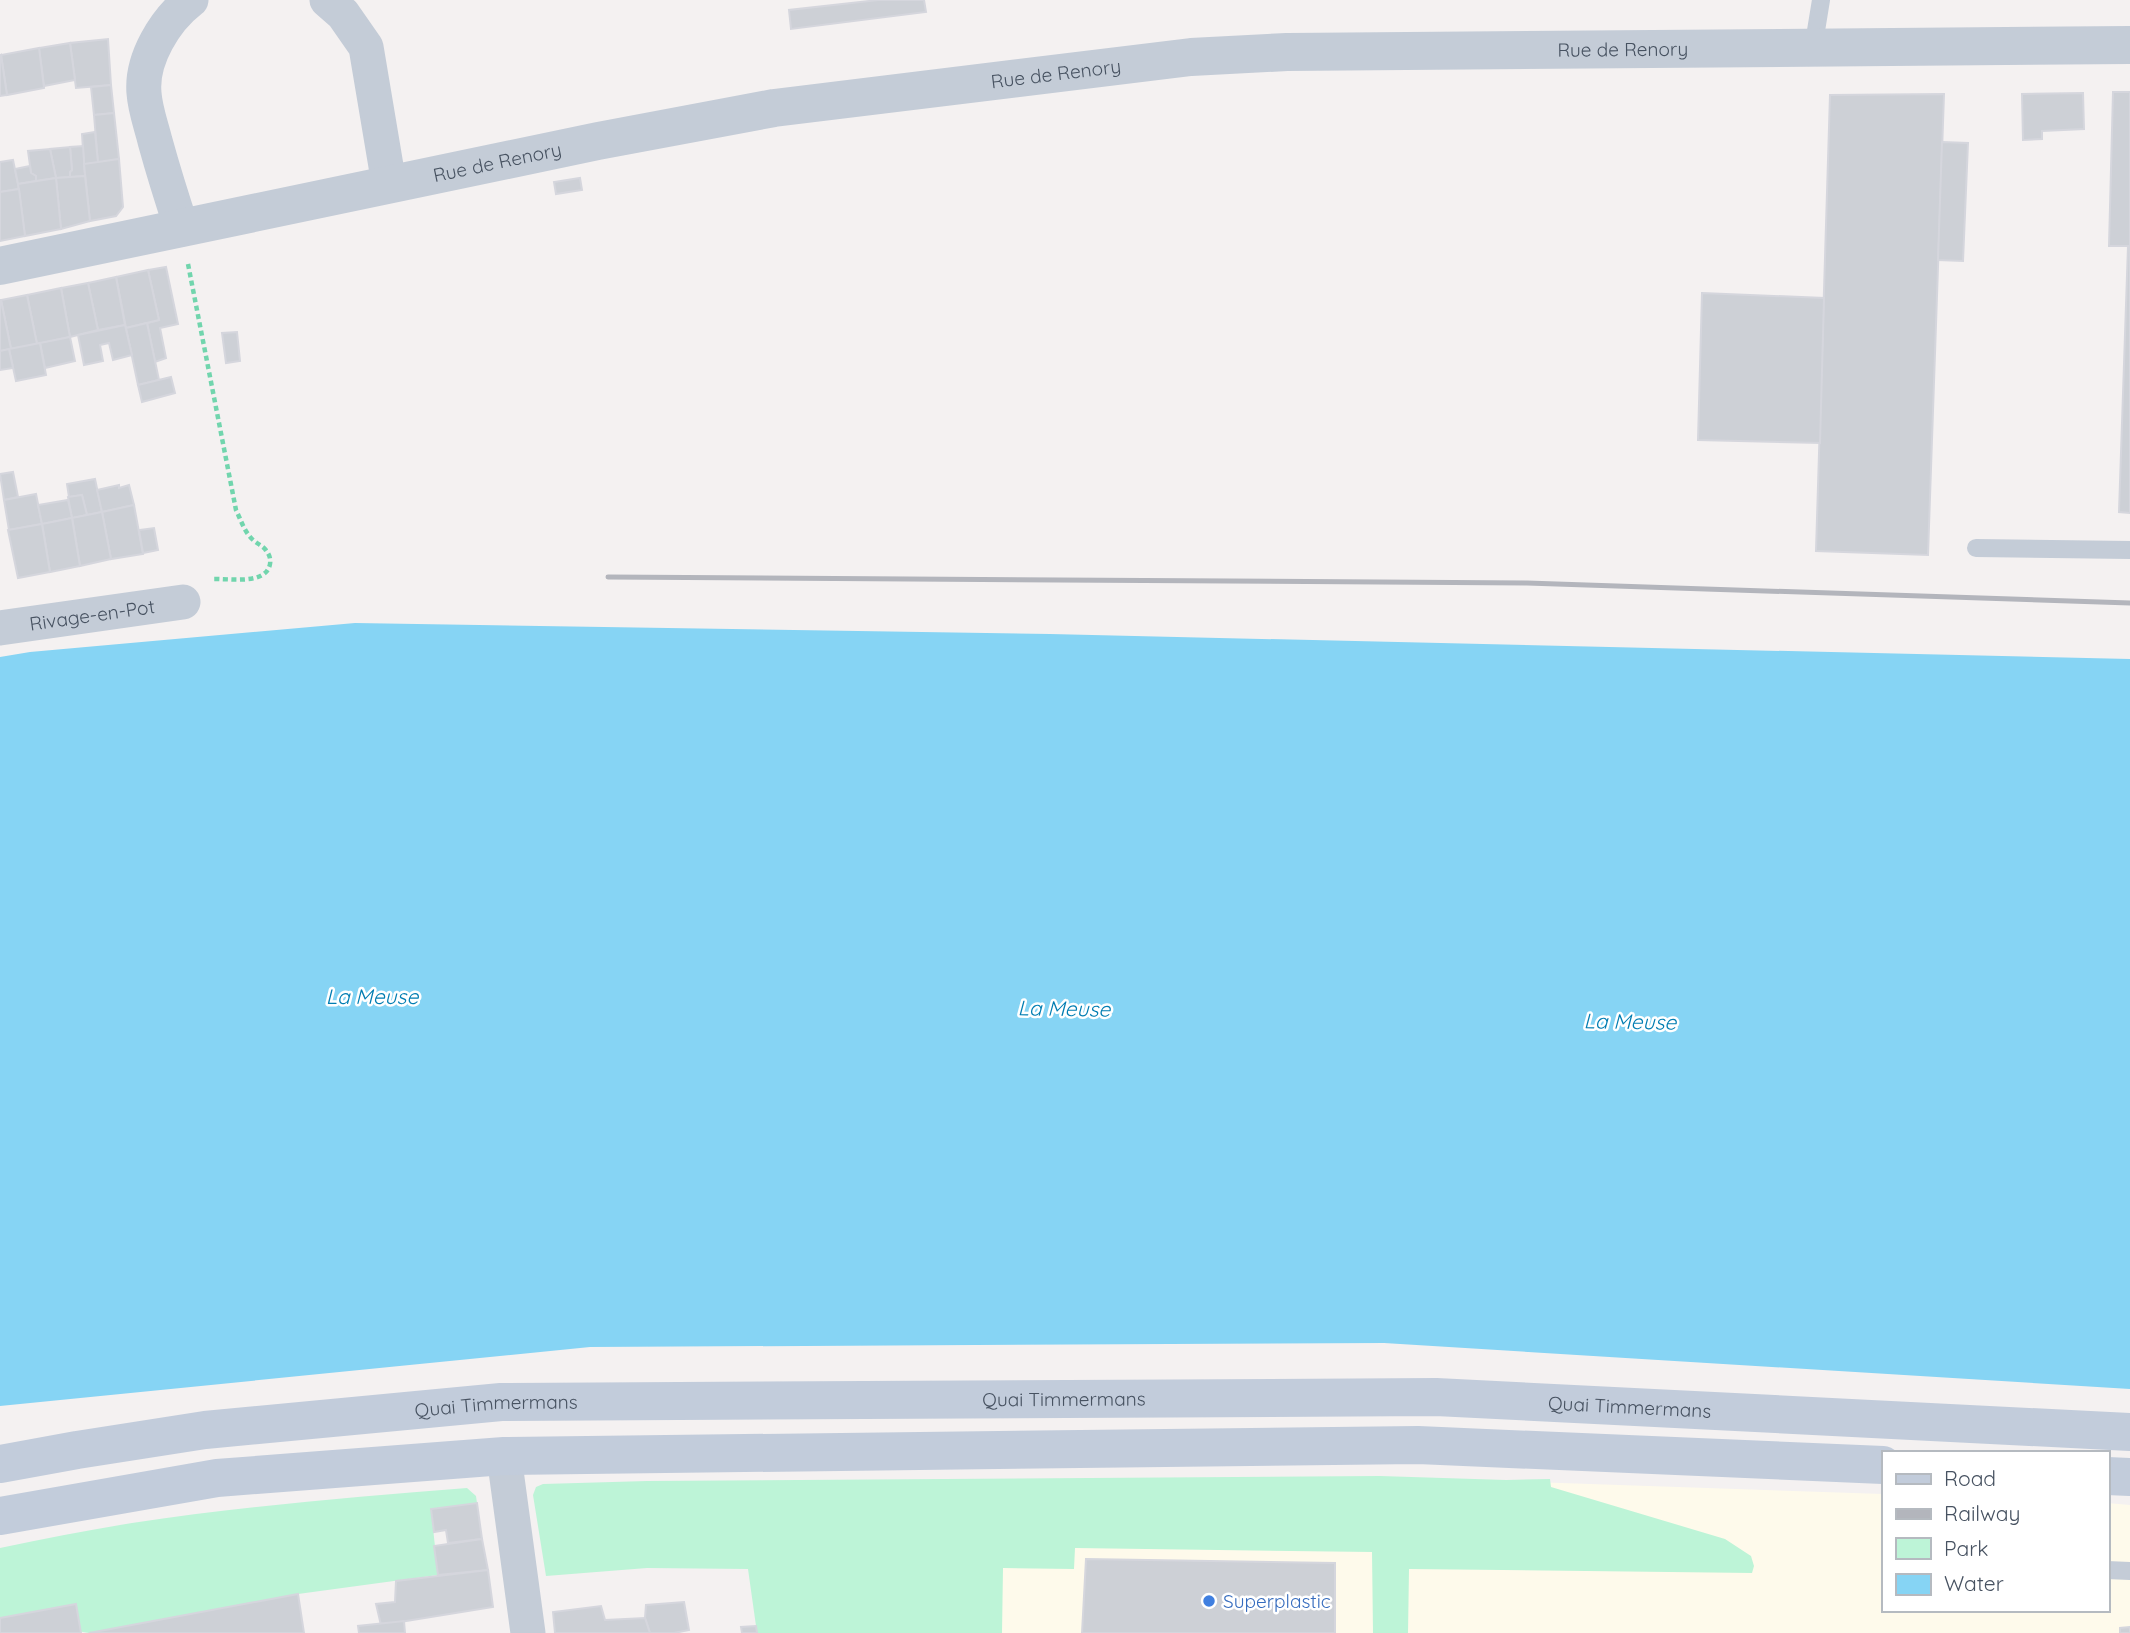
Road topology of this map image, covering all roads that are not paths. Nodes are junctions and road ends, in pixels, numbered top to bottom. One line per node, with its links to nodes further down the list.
1 (191, 0): 7 (street)
2 (327, 0): 6 (street)
3 (1821, 0): 5 (lane)
4 (2130, 45): 5 (street, Rue de Renory)
5 (1813, 49): 6 (street, Rue de Renory)
6 (389, 184): 7 (street, Rue de Renory)
7 (182, 229): 8 (street, Rue de Renory)
8 (0, 266)
9 (1976, 548): 10 (lane)
10 (2130, 550)
11 (183, 602): 12 (street, Rivage-en-Pot)
12 (0, 628)
13 (2130, 1432): 15 (main road, Quai Timmermans)
14 (504, 1456): 16 (main road); 19 (main road); 22 (street)
15 (0, 1464)
16 (1882, 1465)
17 (2109, 1476): 18 (main road)
18 (2130, 1477)
19 (0, 1516)
20 (2109, 1570): 21 (lane)
21 (2130, 1571)
22 (528, 1633)

